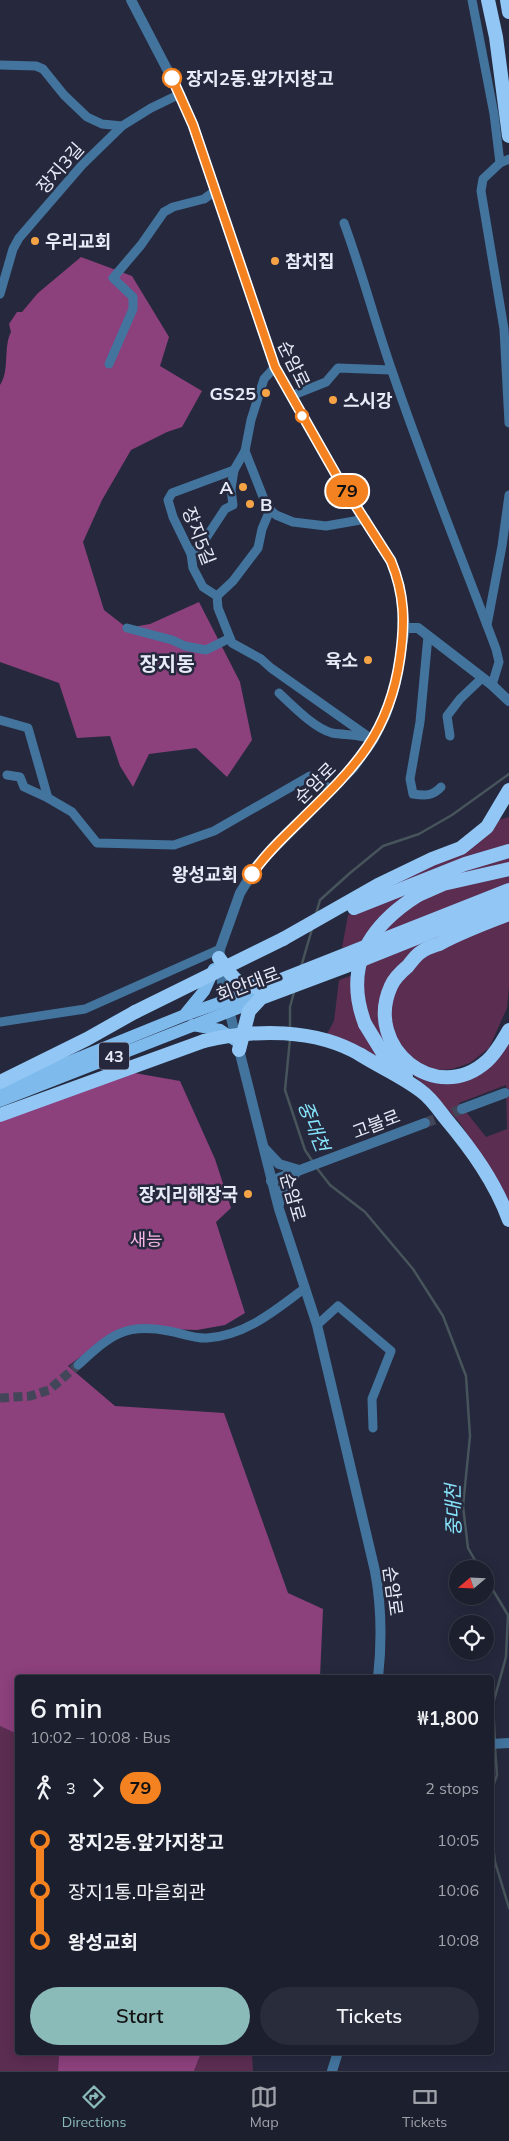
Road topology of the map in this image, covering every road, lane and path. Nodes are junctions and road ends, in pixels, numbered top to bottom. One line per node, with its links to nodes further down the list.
1 (132, 0): 7 (street, 순암로)
2 (472, 0): 11 (street)
3 (488, 0): 9 (highway)
4 (507, 0): 5 (highway)
5 (509, 12)
6 (0, 65): 8 (street)
7 (180, 94): 8 (street, 장지3길); 12 (street, 순암로)
8 (122, 126): 14 (street, 장지3길)
9 (509, 136)
10 (509, 160): 11 (street)
11 (500, 163): 19 (street)
12 (215, 191): 15 (street); 16 (street, 순암로)
13 (344, 223): 17 (street)
14 (0, 294)
15 (109, 364)
16 (275, 367): 18 (street, 순암로); 20 (street)
17 (391, 370): 18 (street); 27 (street)
18 (291, 396): 24 (street, 순암로)
19 (509, 423)
20 (245, 451): 21 (street); 23 (street)
21 (234, 470): 25 (street); 25 (street, 장지5길)
22 (509, 495): 27 (street)
23 (270, 510): 24 (street); 26 (street)
24 (366, 519): 29 (street, 순암로)
25 (191, 554): 26 (street, 장지5길)
26 (217, 596): 31 (street)
27 (487, 625): 33 (street)
28 (127, 628): 31 (street)
29 (405, 628): 30 (street); 38 (street, 순암로)
30 (428, 636): 32 (street); 40 (street)
31 (230, 638): 38 (street)
32 (482, 678): 33 (street); 37 (street)
33 (492, 685): 35 (street)
34 (279, 693): 38 (street)
35 (509, 701)
36 (0, 720): 43 (street)
37 (450, 736)
38 (373, 740): 41 (street, 순암로)
39 (6, 775): 43 (street)
40 (441, 787)
41 (332, 790): 43 (street); 50 (street, 순암로)
42 (509, 790): 46 (highway)
43 (48, 798)
44 (509, 851): 46 (highway)
45 (509, 868): 60 (highway, bridge)
46 (380, 890): 58 (highway, bridge)
47 (509, 890): 51 (highway, 43)
48 (509, 901): 51 (highway, 43)
49 (509, 914): 56 (highway)
50 (220, 953): 52 (highway); 53 (street, 순암로); 54 (main road); 55 (street)
51 (350, 960): 52 (highway, 43)
52 (261, 993): 53 (main road, 회안대로 / 43); 57 (highway)
53 (228, 1006): 54 (main road, 회안대로 / 43); 57 (street, 순암로)
54 (189, 1020): 57 (main road); 59 (main road, 회안대로 / 43); 62 (main road, 회안대로 / 43)
55 (0, 1022)
56 (509, 1030)
57 (237, 1046): 66 (street, 순암로)
58 (0, 1082)
59 (0, 1090)
60 (421, 1091): 64 (highway, bridge); 70 (highway)
61 (506, 1093): 63 (street)
62 (0, 1101)
63 (462, 1109)
64 (0, 1115)
65 (425, 1123): 67 (street, 고불로)
66 (261, 1145): 67 (street); 68 (street, 순암로)
67 (300, 1170): 68 (street); 69 (street)
68 (271, 1181): 69 (street, 순암로)
69 (278, 1209): 71 (street, 순암로)
70 (509, 1220)
71 (305, 1288): 72 (street, 순암로); 73 (street)
72 (317, 1325): 74 (street); 75 (street, 순암로)
73 (78, 1365)
74 (373, 1428)
75 (378, 1675)
76 (509, 1743): 77 (street)
77 (494, 1744)
78 (337, 2055): 79 (street)
79 (332, 2071)

